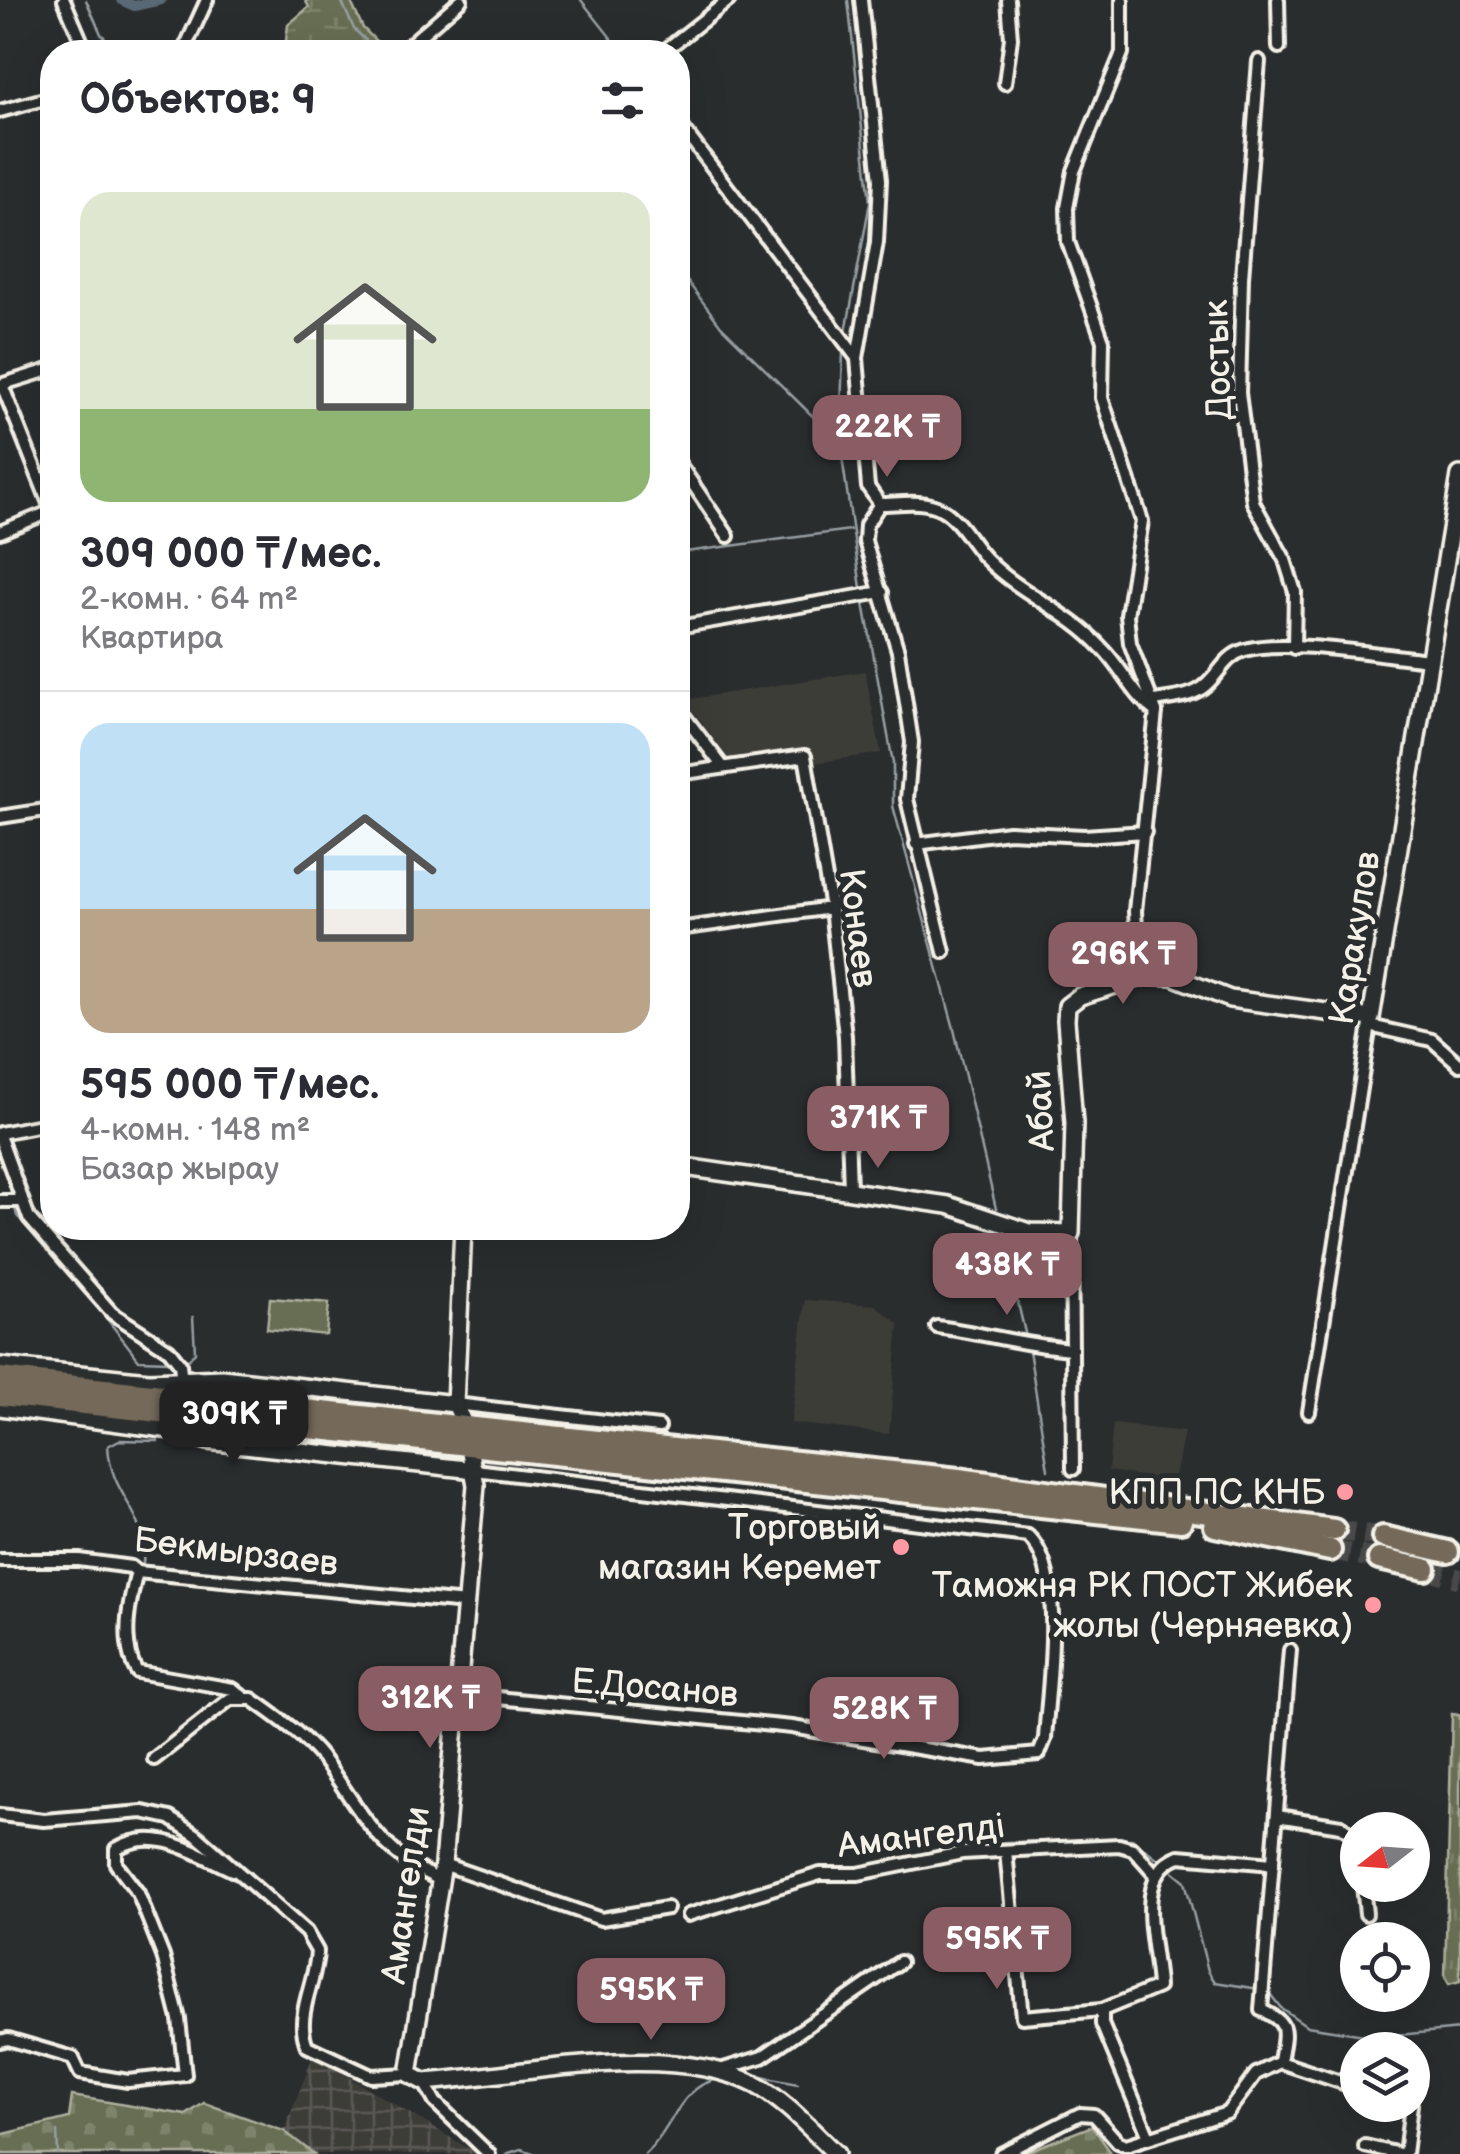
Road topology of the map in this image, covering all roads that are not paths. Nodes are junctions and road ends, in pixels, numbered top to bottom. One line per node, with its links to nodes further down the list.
1 (64, 0): 9 (street)
2 (207, 0): 10 (street)
3 (461, 0): 11 (street)
4 (729, 0): 12 (street)
5 (861, 0): 19 (street)
6 (1008, 0): 15 (street)
7 (1122, 0): 33 (street)
8 (1278, 0): 13 (street)
9 (81, 40)
10 (189, 40)
11 (419, 40)
12 (677, 40)
13 (1278, 46)
14 (1259, 61): 31 (street, Достык)
15 (1004, 83)
16 (40, 100): 17 (street)
17 (0, 111)
18 (690, 138): 19 (street)
19 (858, 358): 25 (street)
20 (40, 373): 21 (street)
21 (1, 385): 24 (street)
22 (1460, 475): 32 (main road, Каракулов)
23 (690, 480): 28 (street)
24 (40, 481)
25 (880, 504): 29 (street); 33 (street)
26 (40, 516): 27 (street)
27 (0, 532)
28 (728, 536)
29 (882, 592): 30 (street); 40 (street)
30 (690, 625)
31 (1294, 648): 32 (street); 33 (street)
32 (1431, 660): 45 (main road, Каракулов)
33 (1155, 707): 39 (street)
34 (690, 724): 35 (street)
35 (723, 767): 36 (street, Конаев); 41 (street, Конаев)
36 (690, 772)
37 (40, 811): 38 (street)
38 (0, 817)
39 (1145, 832): 40 (street); 44 (street)
40 (916, 844): 43 (street)
41 (831, 908): 42 (street); 50 (street, Конаев)
42 (690, 927)
43 (944, 952)
44 (1139, 976): 45 (main road, Абай); 54 (main road, Абай)
45 (1370, 1022): 46 (street); 65 (street, Каракулов)
46 (1460, 1064)
47 (40, 1126): 48 (street)
48 (0, 1135): 52 (street)
49 (690, 1168): 50 (main road)
50 (850, 1190): 54 (main road)
51 (0, 1201): 52 (street)
52 (20, 1201): 53 (street)
53 (40, 1230)
54 (1071, 1234): 58 (street, Абай)
55 (48, 1240): 61 (street)
56 (463, 1240): 63 (main road)
57 (937, 1327): 58 (street)
58 (1072, 1349): 69 (street, Абай)
59 (0, 1366): 61 (main road)
60 (0, 1378): 66 (highway)
61 (182, 1382): 63 (main road)
62 (0, 1395): 68 (highway)
63 (455, 1404): 66 (main road, Амангелди); 67 (street)
64 (0, 1407): 70 (main road)
65 (1310, 1412)
66 (465, 1426): 68 (main road, Амангелди); 71 (highway)
67 (659, 1428)
68 (470, 1448): 70 (main road, Амангелди); 72 (highway)
69 (1074, 1469)
70 (475, 1470): 81 (main road, Амангелди); 83 (street, Е.Досанов)
71 (960, 1478): 72 (highway); 73 (highway)
72 (956, 1501): 73 (highway)
73 (1114, 1508): 75 (highway)
74 (1382, 1537): 76 (highway)
75 (1332, 1540)
76 (1456, 1554)
77 (0, 1560): 80 (street, Бекмырзаев)
78 (1380, 1560): 79 (highway)
79 (1424, 1569)
80 (136, 1572): 81 (street, Бекмырзаев); 84 (street)
81 (466, 1603): 83 (main road, Амангелди)
82 (1290, 1650): 87 (street)
83 (457, 1694): 91 (main road, Амангелди)
84 (243, 1697): 85 (street); 91 (street)
85 (154, 1759)
86 (0, 1816): 92 (street)
87 (1277, 1816): 88 (street); 90 (street)
88 (1340, 1826)
89 (1006, 1852): 93 (street, Амангелді); 96 (street, Амангелді); 99 (street)
90 (1274, 1864): 93 (street); 101 (street)
91 (441, 1872): 95 (street); 103 (main road, Амангелди)
92 (240, 1874): 100 (street); 103 (street)
93 (1156, 1874): 99 (street)
94 (1365, 1902): 97 (street)
95 (666, 1908)
96 (688, 1914)
97 (1366, 1914)
98 (900, 1962): 102 (street)
99 (1102, 2010): 106 (street)
100 (0, 2041)
101 (1280, 2062): 104 (street); 106 (street)
102 (720, 2070): 103 (main road); 109 (main road)
103 (417, 2078): 108 (street)
104 (1340, 2082)
105 (1408, 2122): 111 (street)
106 (1149, 2137): 110 (street)
107 (1365, 2146): 111 (street)
108 (488, 2154)
109 (836, 2154)
110 (1001, 2154)
111 (1402, 2154)

